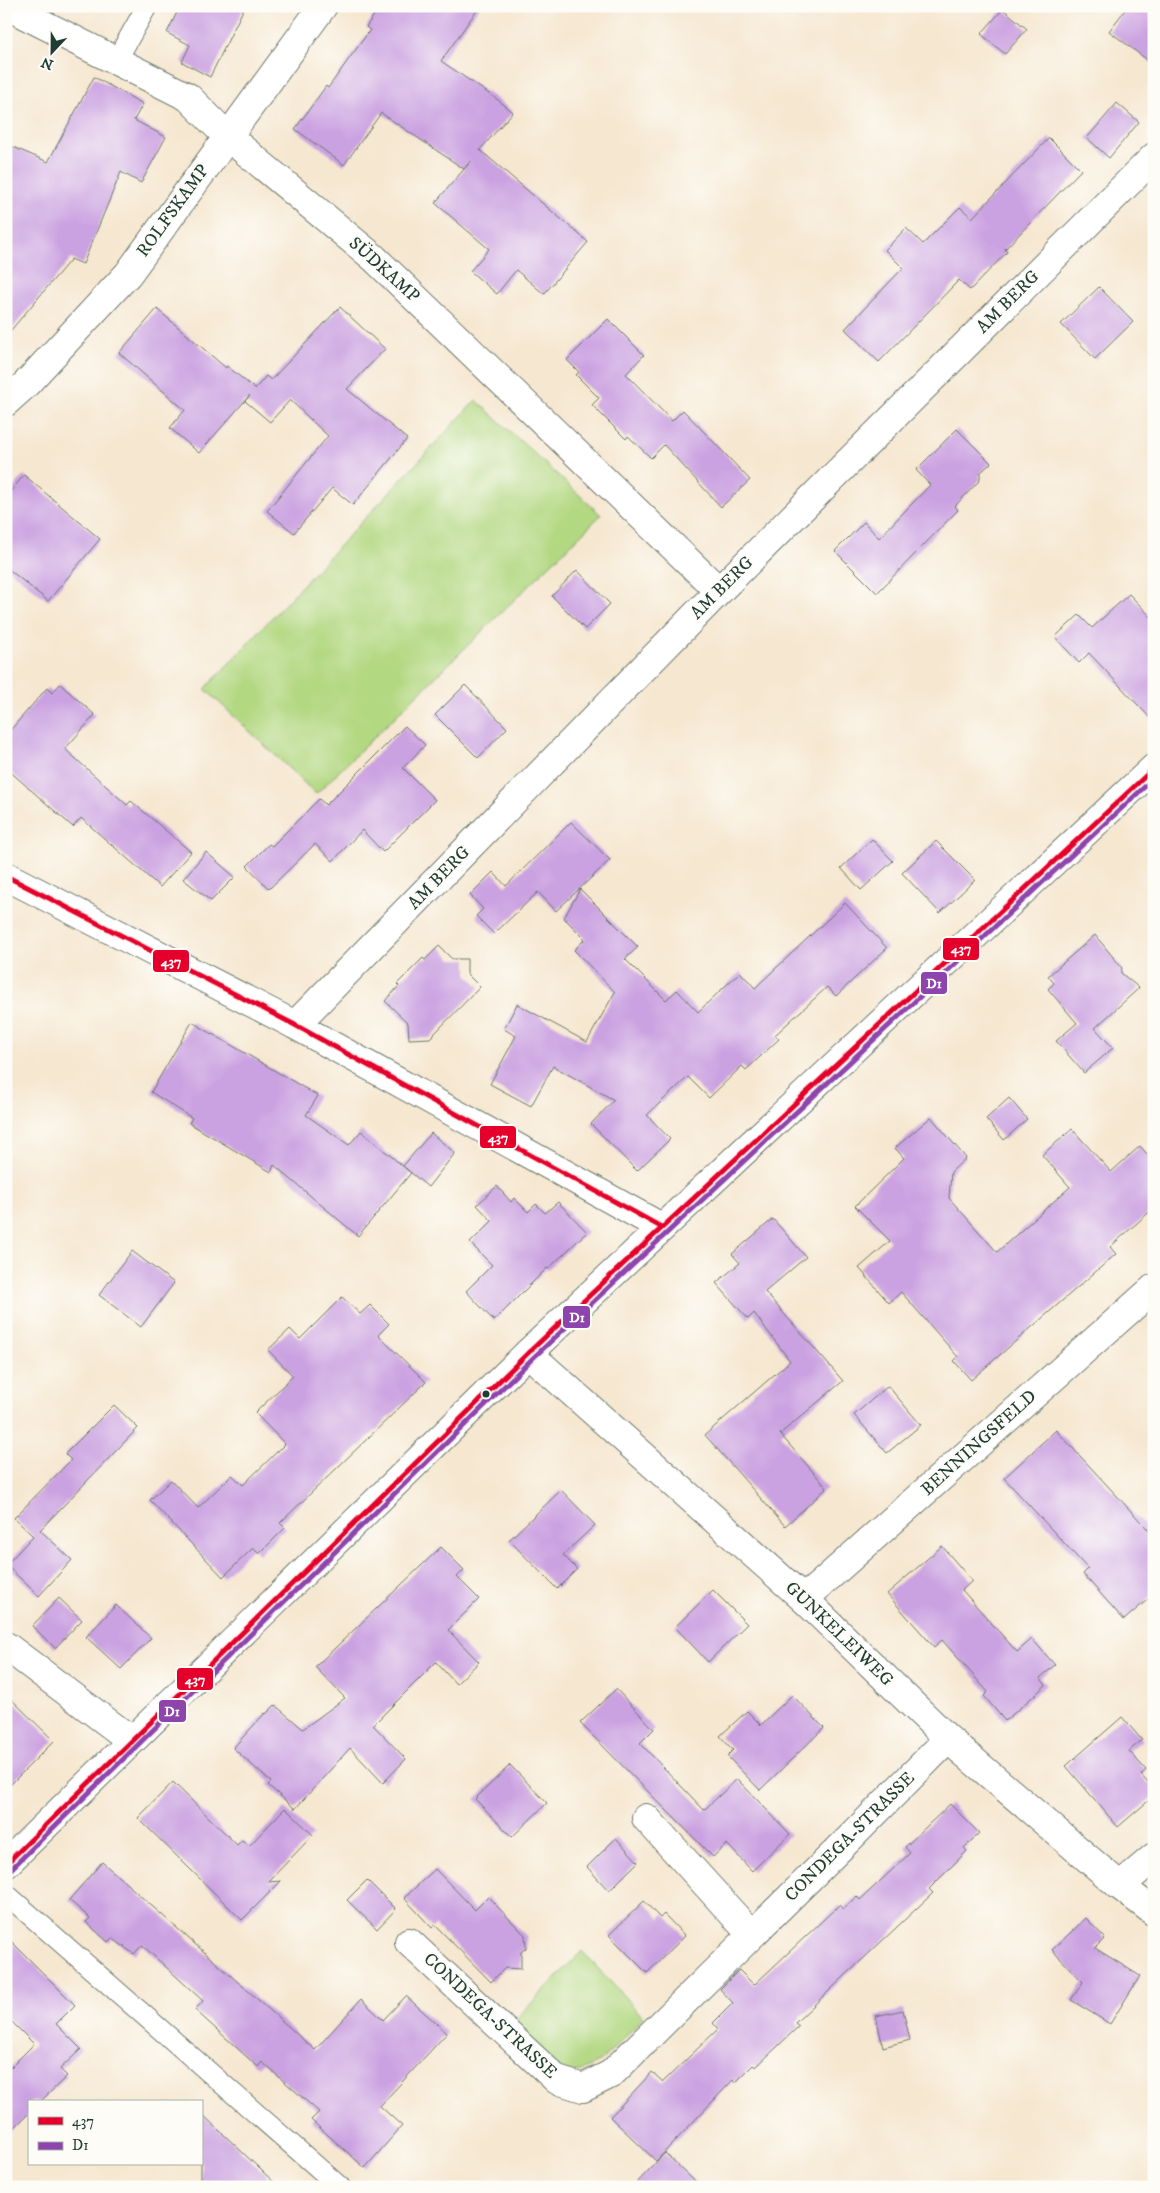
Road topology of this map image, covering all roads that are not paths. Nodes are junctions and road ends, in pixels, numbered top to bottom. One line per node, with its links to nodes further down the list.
1 (7, 6): 4 (street, SÜDKAMP)
2 (147, 6): 4 (lane)
3 (323, 6): 5 (street, ROLFSKAMP)
4 (116, 61): 5 (street, SÜDKAMP)
5 (227, 136): 7 (street, ROLFSKAMP); 8 (street, SÜDKAMP)
6 (1154, 157): 8 (street, AM BERG)
7 (6, 402)
8 (719, 591): 11 (street, AM BERG)
9 (1154, 768): 12 (street)
10 (6, 876): 11 (street)
11 (296, 1025): 12 (street)
12 (661, 1227): 14 (street)
13 (1154, 1288): 15 (street, BENNINGSFELD)
14 (528, 1353): 15 (street, GUNKELEIWEG); 18 (street)
15 (804, 1599): 17 (street, GUNKELEIWEG)
16 (6, 1646): 18 (street)
17 (948, 1739): 22 (street, GUNKELEIWEG); 25 (street, CONDEGA-STRASSE)
18 (131, 1740): 21 (street)
19 (646, 1818): 25 (street)
20 (1154, 1857): 22 (street)
21 (6, 1864)
22 (1120, 1886): 24 (street, GUNKELEIWEG)
23 (6, 1894): 27 (lane)
24 (1154, 1912)
25 (751, 1934): 26 (street, CONDEGA-STRASSE)
26 (410, 1942)
27 (340, 2187)

